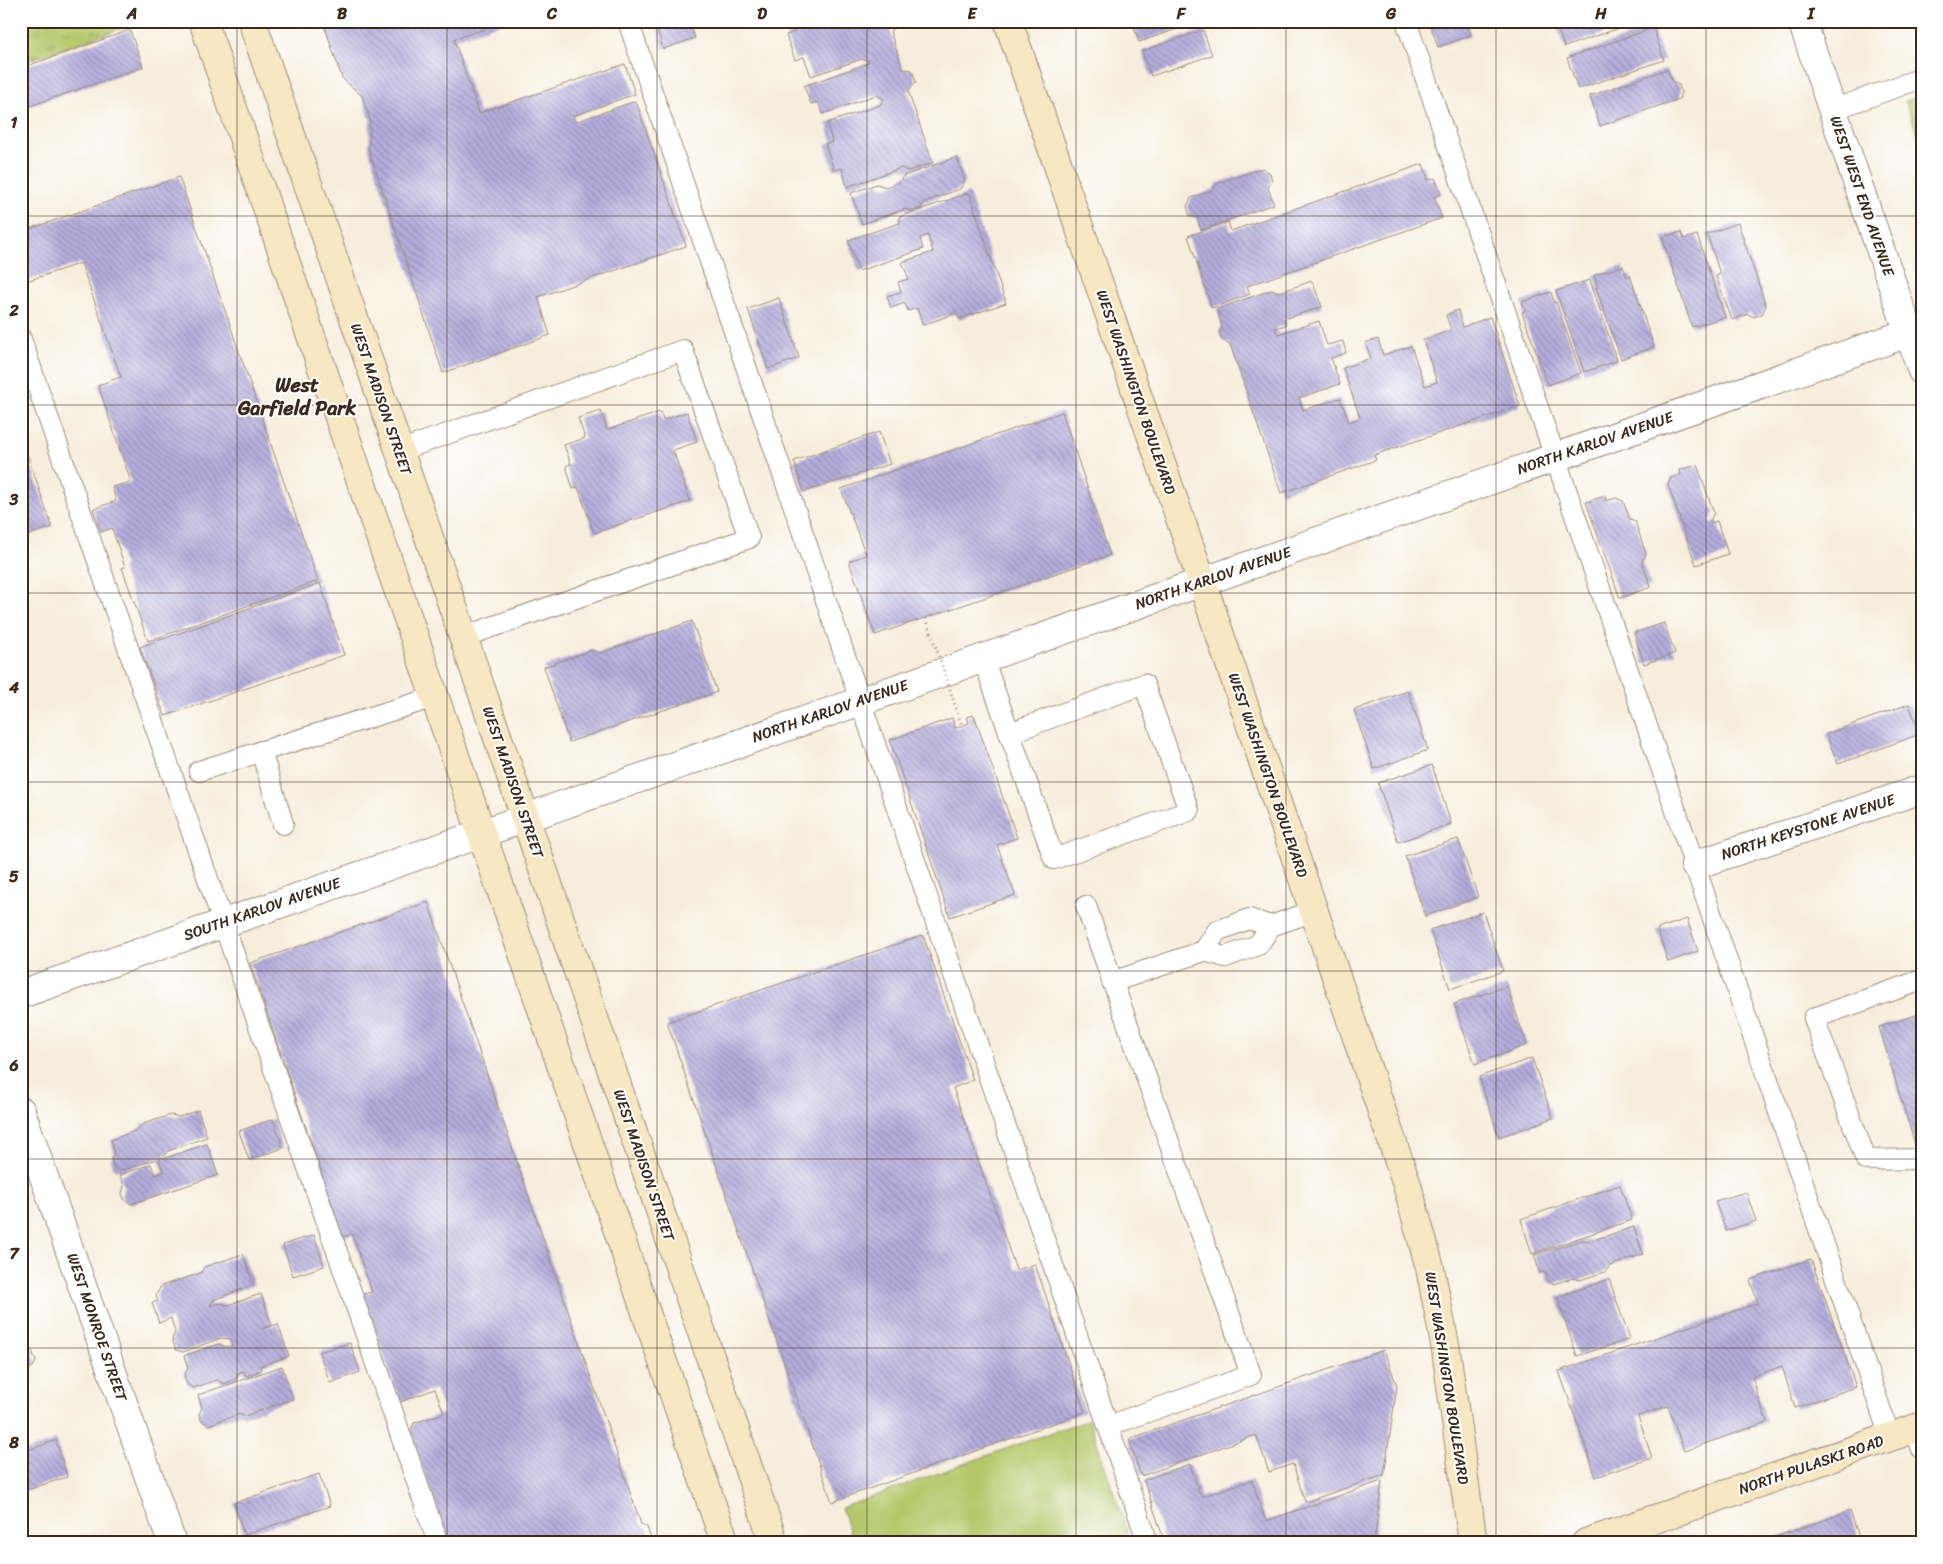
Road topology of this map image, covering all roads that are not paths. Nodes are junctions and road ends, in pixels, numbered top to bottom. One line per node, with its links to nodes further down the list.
1 (203, 21): 17 (main road, WEST MADISON STREET)
2 (252, 21): 12 (main road, WEST MADISON STREET)
3 (628, 21): 18 (lane)
4 (1008, 21): 14 (main road, WEST WASHINGTON BOULEVARD)
5 (1406, 21): 13 (lane)
6 (1802, 21): 8 (street, WEST WEST END AVENUE)
7 (1922, 78): 8 (lane)
8 (1832, 110): 9 (street, WEST WEST END AVENUE)
9 (1915, 330): 11 (street, WEST WEST END AVENUE); 13 (street, NORTH KARLOV AVENUE)
10 (21, 339): 28 (lane)
11 (1922, 371)
12 (399, 451): 15 (main road, WEST MADISON STREET); 15 (lane)
13 (1555, 457): 14 (street, NORTH KARLOV AVENUE); 25 (lane)
14 (1202, 582): 16 (street, NORTH KARLOV AVENUE); 27 (main road, WEST WASHINGTON BOULEVARD)
15 (463, 637): 24 (main road, WEST MADISON STREET)
16 (982, 658): 18 (street, NORTH KARLOV AVENUE); 19 (lane)
17 (435, 697): 20 (lane); 24 (main road, WEST MADISON STREET)
18 (859, 701): 24 (street, NORTH KARLOV AVENUE); 36 (lane)
19 (1009, 732): 19 (lane)
20 (261, 751): 21 (lane); 23 (lane)
21 (199, 771)
22 (1922, 789): 25 (street, NORTH KEYSTONE AVENUE)
23 (283, 824)
24 (503, 825): 28 (street, SOUTH KARLOV AVENUE); 40 (main road, WEST MADISON STREET); 41 (main road, WEST MADISON STREET)
25 (1695, 865): 37 (lane)
26 (1086, 906): 32 (lane)
27 (1314, 911): 29 (lane); 43 (main road, WEST WASHINGTON BOULEVARD)
28 (222, 923): 33 (street, SOUTH KARLOV AVENUE); 39 (lane)
29 (1271, 926): 30 (lane); 30 (lane)
30 (1204, 951): 32 (lane)
31 (1922, 980): 35 (lane)
32 (1112, 982): 36 (lane)
33 (21, 994)
34 (21, 1111): 38 (street, WEST MONROE STREET)
35 (1920, 1159)
36 (1108, 1426): 42 (lane)
37 (1912, 1436): 44 (main road, NORTH PULASKI ROAD)
38 (172, 1543)
39 (438, 1543)
40 (725, 1543)
41 (774, 1543)
42 (1148, 1543)
43 (1473, 1543)
44 (1586, 1543)

